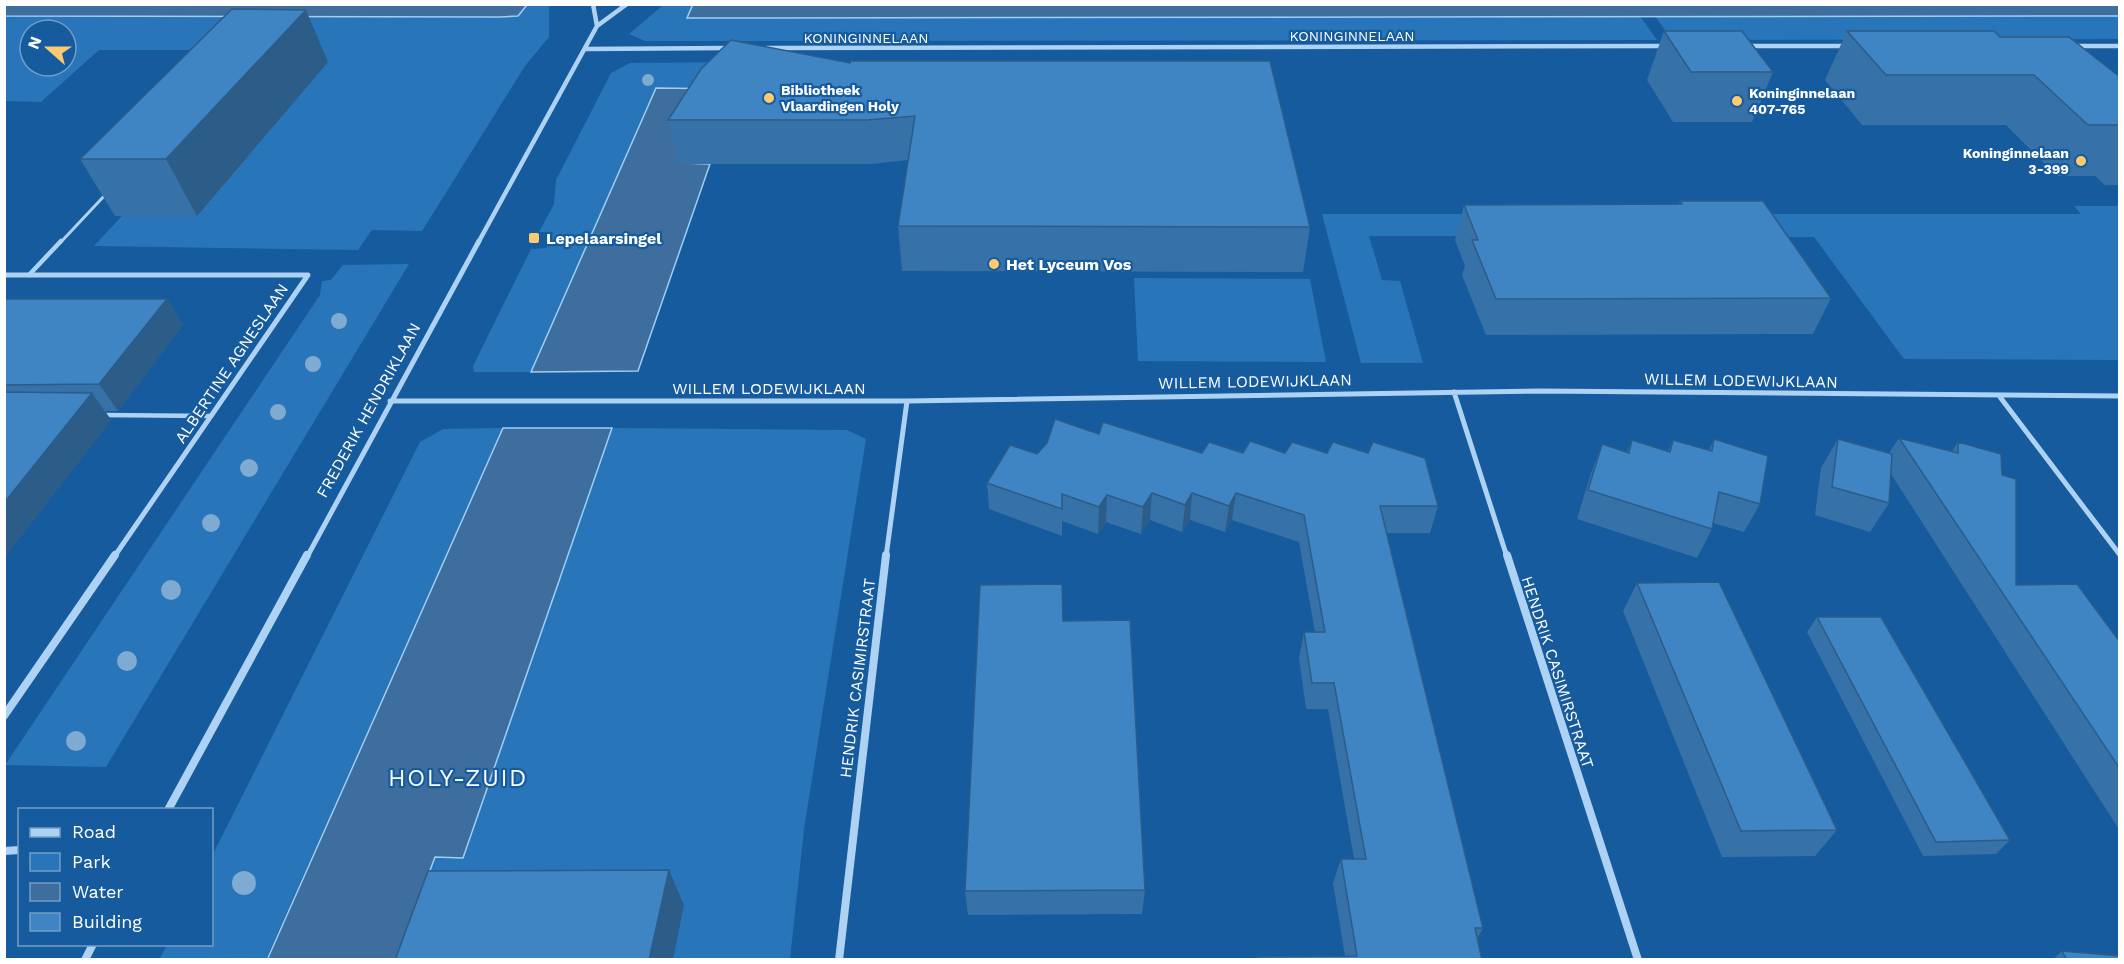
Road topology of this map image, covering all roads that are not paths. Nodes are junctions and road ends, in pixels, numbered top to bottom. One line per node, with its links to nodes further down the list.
1 (593, 4): 3 (street)
2 (627, 4): 3 (street, FREDERIK HENDRIKLAAN)
3 (597, 26): 11 (street, FREDERIK HENDRIKLAAN)
4 (1670, 46): 10 (street, KONINGINNELAAN)
5 (1740, 46): 6 (street)
6 (1857, 46)
7 (2065, 46): 8 (street)
8 (2120, 46)
9 (740, 48): 11 (street)
10 (763, 48)
11 (585, 49): 18 (street, FREDERIK HENDRIKLAAN)
12 (111, 189): 14 (lane)
13 (4, 275): 14 (street, ALBERTINE AGNESLAAN)
14 (29, 275): 21 (street, ALBERTINE AGNESLAAN)
15 (1454, 392): 17 (street, WILLEM LODEWIJKLAAN); 19 (street, WILLEM LODEWIJKLAAN); 28 (street, HENDRIK CASIMIRSTRAAT)
16 (2120, 396): 17 (street, WILLEM LODEWIJKLAAN)
17 (2000, 397): 22 (street)
18 (390, 401): 19 (street, WILLEM LODEWIJKLAAN); 24 (street, FREDERIK HENDRIKLAAN)
19 (907, 401): 27 (street, HENDRIK CASIMIRSTRAAT)
20 (96, 414): 21 (lane)
21 (211, 416): 23 (street, ALBERTINE AGNESLAAN)
22 (2120, 555)
23 (4, 716)
24 (169, 808)
25 (92, 946): 26 (street)
26 (85, 960)
27 (839, 960)
28 (1638, 960)

